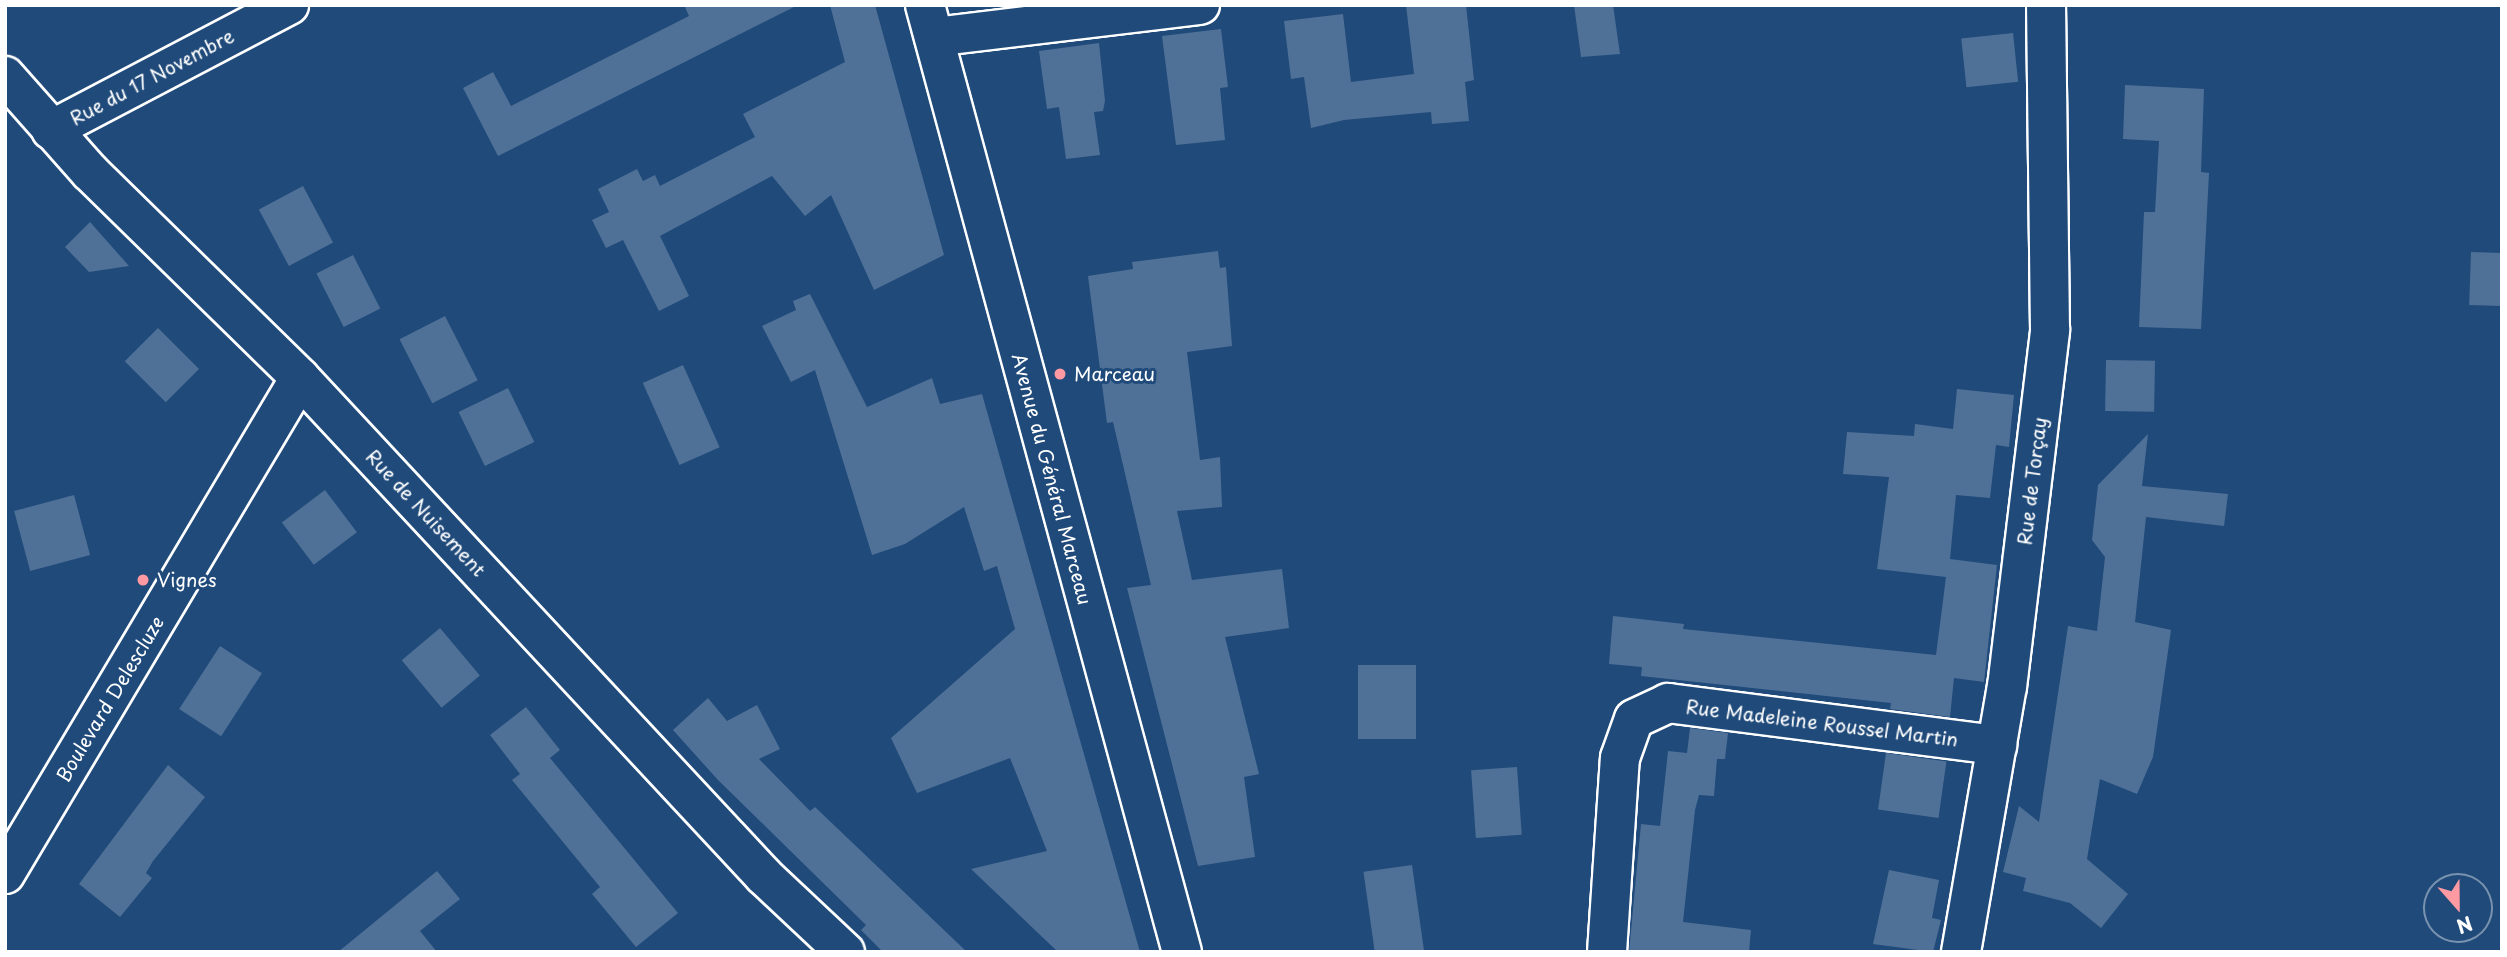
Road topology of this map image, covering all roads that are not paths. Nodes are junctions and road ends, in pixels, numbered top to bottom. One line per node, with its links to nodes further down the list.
1 (289, 5): 6 (street, Rue du 17 Novembre)
2 (1200, 5): 4 (street)
3 (2046, 5): 8 (street, Rue de Torçay)
4 (930, 21): 11 (street, Avenue du Général Marceau)
5 (5, 75): 6 (street, Rue de Nuisement)
6 (51, 130): 7 (street, Rue de Nuisement)
7 (300, 378): 9 (street, Boulevard Delescluze); 10 (street, Rue de Nuisement)
8 (1997, 745): 12 (street, Rue Madeleine Roussel Martin); 13 (street, Rue de Torçay)
9 (5, 874)
10 (845, 952)
11 (1182, 952)
12 (1607, 952)
13 (1961, 952)

